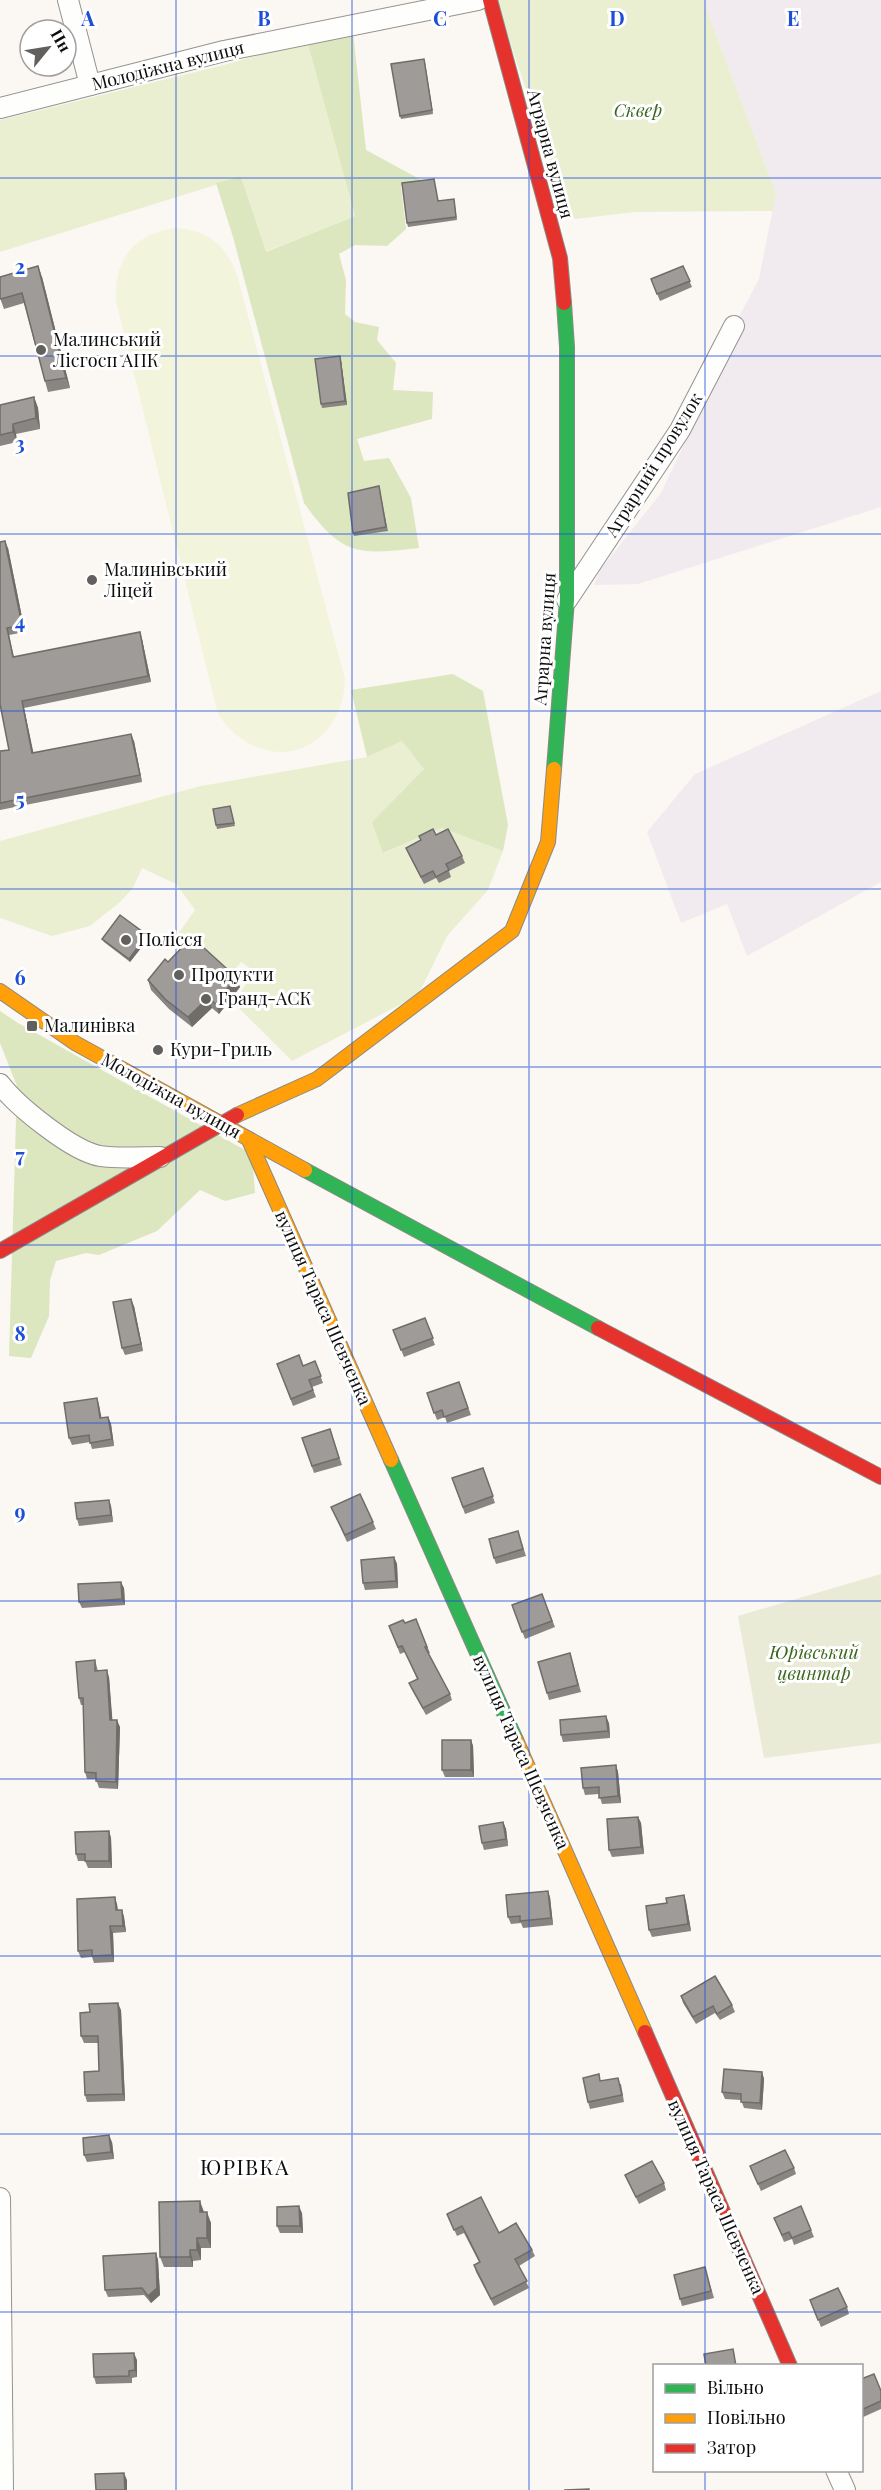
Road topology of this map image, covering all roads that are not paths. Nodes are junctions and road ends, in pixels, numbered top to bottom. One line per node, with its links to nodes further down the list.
1 (68, 0): 4 (street)
2 (478, 0): 4 (street, Молодіжна вулиця)
3 (490, 0): 7 (street, Аграрна вулиця)
4 (90, 85): 5 (street, Молодіжна вулиця)
5 (0, 108)
6 (734, 326): 7 (street, Аграрний провулок)
7 (567, 600): 10 (street, Аграрна вулиця)
8 (0, 991): 10 (street, Молодіжна вулиця)
9 (0, 1084): 12 (street)
10 (220, 1124): 11 (street, Молодіжна вулиця); 12 (street, Аграрна вулиця)
11 (249, 1140): 14 (street, Молодіжна вулиця); 16 (street, вулиця Тараса Шевченка)
12 (160, 1157): 13 (street, Аграрна вулиця)
13 (0, 1251)
14 (881, 1477)
15 (0, 2198): 18 (street)
16 (788, 2364)
17 (837, 2472): 19 (street)
18 (3, 2490)
19 (845, 2490)

